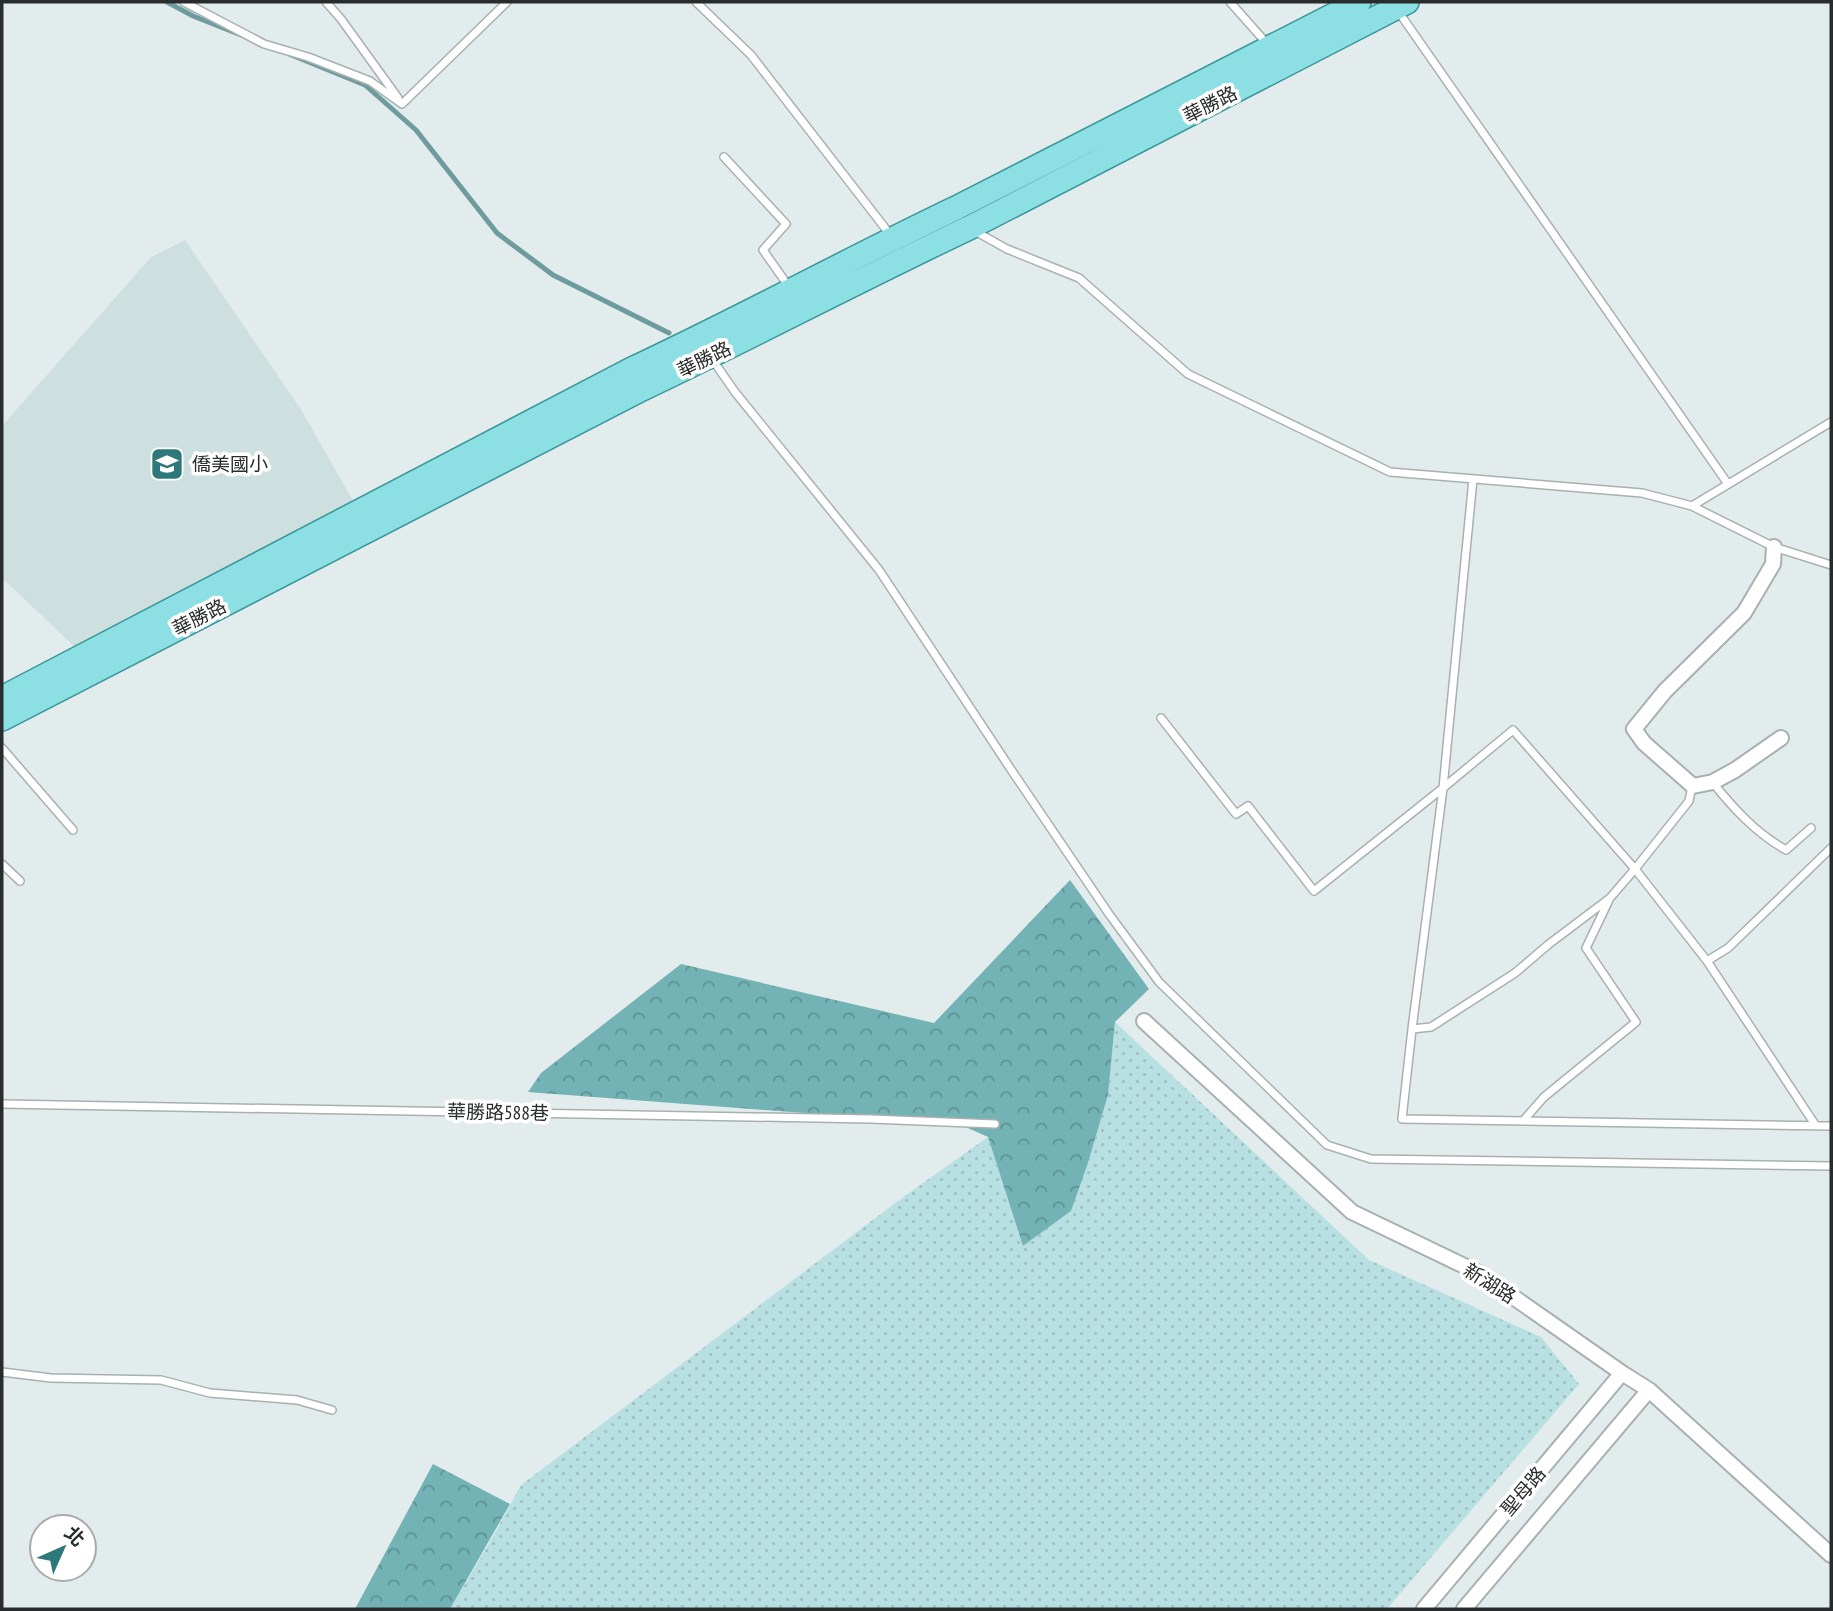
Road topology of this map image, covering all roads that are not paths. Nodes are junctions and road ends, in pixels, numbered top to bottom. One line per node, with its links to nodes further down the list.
1 (184, 2): 9 (lane)
2 (326, 2): 9 (lane)
3 (507, 2): 9 (lane)
4 (696, 2): 13 (lane)
5 (1230, 2): 8 (lane)
6 (1359, 2): 8 (main road, 華勝路)
7 (1399, 4): 8 (main road, 華勝路); 19 (lane)
8 (1274, 58): 11 (main road, 華勝路); 12 (main road, 華勝路)
9 (402, 104)
10 (724, 157): 15 (lane)
11 (956, 208): 12 (lane); 13 (main road, 華勝路)
12 (969, 228): 14 (main road, 華勝路); 18 (lane)
13 (893, 238): 14 (lane); 15 (main road, 華勝路)
14 (904, 259): 16 (main road, 華勝路)
15 (791, 290): 16 (main road, 華勝路)
16 (705, 347): 23 (main road, 華勝路); 47 (lane)
17 (1831, 422): 19 (lane)
18 (1473, 479): 20 (lane); 31 (lane)
19 (1728, 484): 20 (lane)
20 (1692, 506): 21 (lane)
21 (1774, 547): 22 (lane); 30 (street)
22 (1831, 565)
23 (212, 600): 24 (main road, 華勝路); 26 (main road, 華勝路)
24 (2, 698)
25 (1161, 718): 31 (lane)
26 (2, 719)
27 (1781, 738): 29 (street)
28 (2, 748): 33 (lane)
29 (1713, 782): 30 (street); 32 (lane)
30 (1693, 786): 36 (lane)
31 (1443, 788): 36 (lane); 41 (lane)
32 (1811, 828)
33 (73, 830)
34 (1831, 848): 39 (lane)
35 (2, 864): 37 (lane)
36 (1635, 869): 38 (lane); 39 (lane)
37 (20, 881)
38 (1610, 898): 41 (lane); 43 (lane)
39 (1707, 961): 45 (lane)
40 (1144, 1021): 49 (street, 新湖路)
41 (1412, 1029): 43 (lane)
42 (2, 1104): 44 (lane, 華勝路588巷)
43 (1523, 1121): 45 (lane)
44 (995, 1124)
45 (1816, 1126): 46 (lane)
46 (1831, 1126)
47 (1831, 1166)
48 (2, 1372): 51 (lane)
49 (1622, 1373): 50 (street, 新湖路); 53 (street, 聖母路)
50 (1649, 1390): 52 (street, 新湖路); 54 (street, 聖母路)
51 (332, 1410)
52 (1831, 1555)
53 (1424, 1609)
54 (1464, 1609)

